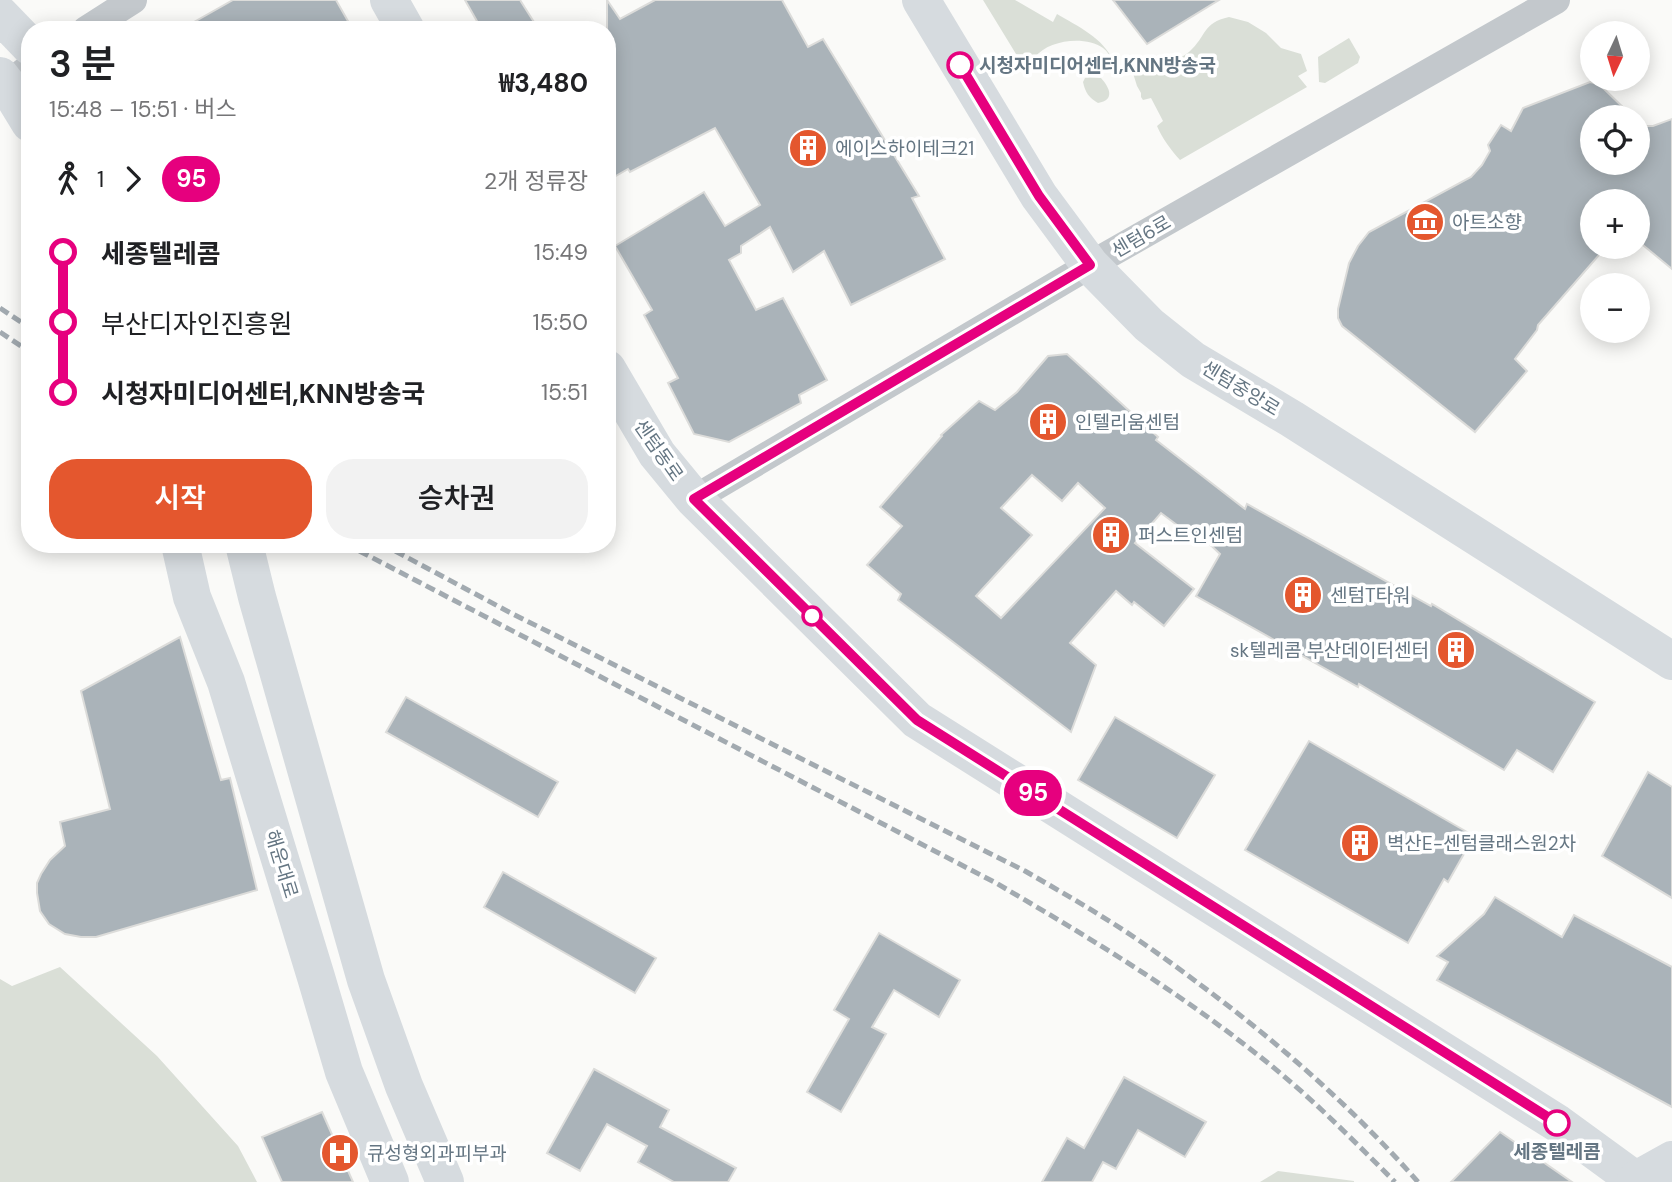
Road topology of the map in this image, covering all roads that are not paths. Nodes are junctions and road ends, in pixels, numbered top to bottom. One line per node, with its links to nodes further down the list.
1 (133, 0): 6 (street)
2 (389, 0): 7 (main road)
3 (921, 0): 11 (main road, 센텀중앙로)
4 (1556, 0): 11 (street, 센텀6로)
5 (0, 15): 8 (main road)
6 (100, 21)
7 (401, 21)
8 (21, 37)
9 (12, 76): 10 (main road)
10 (21, 100)
11 (1090, 265): 13 (street, 센텀6로); 16 (main road, 센텀중앙로)
12 (616, 384): 13 (main road, 센텀동로)
13 (694, 499): 18 (main road, 센텀동로)
14 (182, 553): 19 (main road, 해운대로)
15 (246, 553): 20 (main road)
16 (1672, 661)
17 (1672, 1160): 18 (main road)
18 (1637, 1181)
19 (390, 1182)
20 (445, 1182)

